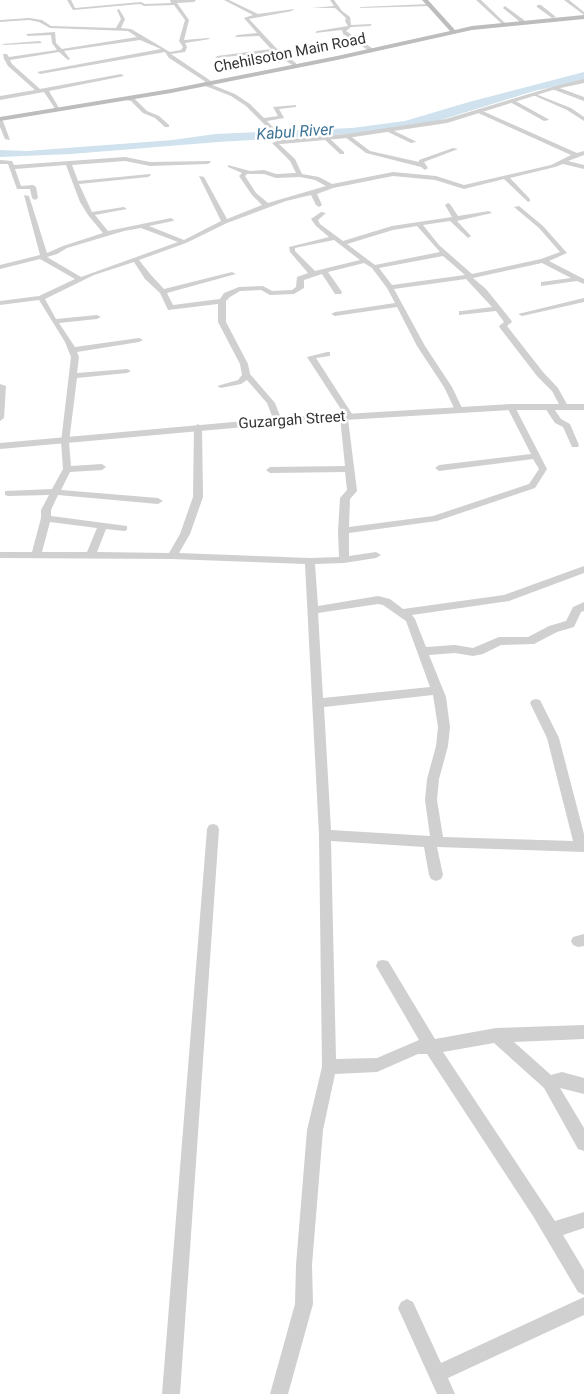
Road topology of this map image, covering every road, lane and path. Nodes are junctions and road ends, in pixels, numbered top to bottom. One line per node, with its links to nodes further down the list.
1 (69, 0): 10 (street)
2 (226, 0): 20 (street)
3 (333, 0): 4 (street); 13 (street)
4 (339, 0)
5 (397, 0): 6 (street)
6 (418, 0)
7 (478, 0): 25 (street)
8 (566, 0): 19 (street)
9 (194, 1): 10 (street)
10 (173, 2): 40 (street)
11 (427, 2): 16 (street); 32 (main road)
12 (539, 6): 21 (street)
13 (336, 7): 15 (street); 28 (street)
14 (505, 7): 23 (street)
15 (314, 8)
16 (361, 8)
17 (119, 10): 30 (street)
18 (292, 10): 20 (street)
19 (584, 15): 21 (main road, Chehilsoton Main Road); 32 (main road, Chehilsoton Main Road)
20 (258, 16): 34 (street)
21 (554, 17): 23 (main road, Chehilsoton Main Road)
22 (99, 20): 29 (street)
23 (522, 20): 25 (main road, Chehilsoton Main Road)
24 (0, 21): 29 (street)
25 (503, 22): 32 (main road, Chehilsoton Main Road)
26 (317, 24): 31 (street)
27 (370, 24): 28 (street)
28 (349, 27): 31 (street); 42 (street)
29 (102, 29): 30 (street)
30 (118, 29): 37 (street)
31 (327, 31): 33 (street)
32 (453, 31): 42 (main road, Chehilsoton Main Road); 54 (main road, Chehilsoton Main Road)
33 (317, 32)
34 (262, 34): 36 (street); 44 (street)
35 (28, 35): 39 (street)
36 (237, 36)
37 (140, 38): 43 (street); 45 (street)
38 (208, 39): 40 (street)
39 (54, 41): 41 (street); 43 (street)
40 (181, 42): 45 (street)
41 (4, 44)
42 (370, 49): 50 (main road, Chehilsoton Main Road)
43 (61, 50): 48 (street); 56 (street)
44 (276, 50): 46 (street); 47 (street)
45 (168, 52): 51 (street); 54 (street)
46 (217, 57)
47 (284, 57): 49 (street); 50 (street)
48 (68, 59)
49 (266, 60)
50 (294, 64): 54 (main road, Chehilsoton Main Road)
51 (40, 72)
52 (121, 76): 56 (street)
53 (584, 81): 55 (street)
54 (206, 82): 59 (main road, Chehilsoton Main Road); 63 (main road, Chehilsoton Main Road); 67 (street)
55 (554, 88): 57 (street); 60 (street)
56 (41, 89): 58 (street); 63 (street)
57 (535, 94): 61 (street); 66 (street)
58 (0, 98)
59 (128, 99): 65 (main road, Chehilsoton Main Road); 69 (street)
60 (584, 99)
61 (512, 101): 64 (street); 68 (street)
62 (294, 106): 67 (street)
63 (56, 108): 65 (main road, Chehilsoton Main Road)
64 (478, 111): 71 (street); 80 (street)
65 (0, 117): 74 (street)
66 (584, 119)
67 (262, 120): 70 (street)
68 (546, 120)
69 (167, 126)
70 (274, 131): 75 (street)
71 (390, 131): 72 (street); 76 (street)
72 (348, 136): 73 (street); 85 (street)
73 (325, 137): 75 (street); 78 (street)
74 (8, 139)
75 (280, 141): 92 (street)
76 (413, 142)
77 (455, 149): 85 (street)
78 (342, 153)
79 (584, 153): 80 (street)
80 (576, 155): 83 (street)
81 (0, 162): 99 (street)
82 (208, 162): 84 (street)
83 (564, 162): 88 (street); 94 (street)
84 (68, 163): 87 (street); 95 (street)
85 (422, 165): 89 (street)
86 (230, 166): 90 (street)
87 (14, 167)
88 (584, 167)
89 (431, 171)
90 (246, 172): 92 (street); 102 (street)
91 (148, 175): 95 (street)
92 (300, 175): 96 (street)
93 (201, 177): 111 (street)
94 (506, 178): 96 (street); 100 (street)
95 (76, 183): 108 (street)
96 (331, 186): 97 (street)
97 (314, 193): 102 (street); 103 (street)
98 (26, 196): 120 (street)
99 (35, 198)
100 (528, 200)
101 (448, 204): 109 (street)
102 (266, 205): 111 (street)
103 (319, 205)
104 (517, 208): 123 (street)
105 (124, 209): 108 (street)
106 (323, 213): 116 (street)
107 (489, 213): 109 (street)
108 (90, 214): 114 (street)
109 (455, 219): 112 (street); 115 (street)
110 (171, 220): 113 (street)
111 (225, 222): 117 (street)
112 (419, 224): 118 (street); 119 (street)
113 (140, 225): 114 (street); 117 (street)
114 (108, 234): 120 (street)
115 (468, 236)
116 (333, 238): 118 (street); 128 (street)
117 (184, 242): 121 (street)
118 (342, 243): 122 (street)
119 (446, 253): 125 (street); 129 (street)
120 (43, 256): 124 (street); 130 (street)
121 (135, 259): 130 (street); 134 (street)
122 (366, 260): 125 (street); 126 (street)
123 (542, 261): 129 (street); 131 (street)
124 (1, 265)
125 (374, 267): 133 (street)
126 (323, 271): 128 (street); 135 (street)
127 (232, 274): 134 (street)
128 (313, 274): 137 (street)
129 (469, 277): 133 (street); 141 (street)
130 (82, 280): 136 (street)
131 (582, 280): 132 (street)
132 (544, 284)
133 (390, 287): 140 (street)
134 (163, 292): 137 (street)
135 (338, 292)
136 (41, 298): 139 (street); 146 (street)
137 (222, 300): 151 (street)
138 (584, 300): 144 (street)
139 (0, 303)
140 (397, 304): 143 (street); 159 (street)
141 (497, 309): 142 (street); 155 (street)
142 (462, 313)
143 (335, 314)
144 (522, 314)
145 (97, 317): 146 (street)
146 (54, 321): 148 (street)
147 (139, 340): 148 (street)
148 (72, 350): 152 (street)
149 (326, 354): 160 (street)
150 (127, 371): 152 (street)
151 (246, 375): 154 (street); 162 (street)
152 (74, 376): 164 (street)
153 (2, 386): 161 (street)
154 (221, 386)
155 (564, 406): 157 (street, Guzargah Street); 158 (street, Guzargah Street)
156 (511, 407): 158 (street, Guzargah Street); 159 (street, Guzargah Street); 167 (street)
157 (584, 407)
158 (549, 408): 165 (street)
159 (459, 410): 160 (street, Guzargah Street)
160 (347, 417): 162 (street, Guzargah Street); 171 (street)
161 (0, 418)
162 (278, 421): 163 (street, Guzargah Street)
163 (198, 427): 164 (street, Guzargah Street); 184 (street)
164 (65, 442): 166 (street, Guzargah Street); 170 (street)
165 (575, 445)
166 (0, 446)
167 (536, 456): 169 (street); 179 (street)
168 (102, 467): 170 (street)
169 (439, 468)
170 (67, 469): 173 (street)
171 (350, 469): 172 (street); 179 (street)
172 (270, 470)
173 (56, 492): 174 (street); 175 (street); 176 (street)
174 (8, 493)
175 (158, 501)
176 (46, 518): 177 (street); 181 (street)
177 (102, 526): 178 (street); 182 (street)
178 (124, 528)
179 (343, 531): 185 (street)
180 (0, 555): 181 (street)
181 (36, 555): 182 (street)
182 (91, 555): 184 (street)
183 (376, 555): 185 (street)
184 (172, 556): 186 (street)
185 (344, 560): 186 (street)
186 (310, 561): 189 (street)
187 (584, 569): 190 (street)
188 (584, 606): 191 (street)
189 (312, 610): 190 (street); 193 (street)
190 (401, 613): 191 (street)
191 (424, 651): 192 (street)
192 (438, 690): 193 (street); 197 (street)
193 (318, 703): 196 (street)
194 (536, 703): 198 (street)
195 (214, 830): 214 (street)
196 (325, 835): 197 (street); 204 (street)
197 (433, 842): 198 (street); 199 (street)
198 (583, 847)
199 (436, 875)
200 (382, 966): 203 (street)
201 (584, 1032): 202 (street)
202 (496, 1035): 203 (street); 205 (street)
203 (431, 1047): 204 (street); 209 (street)
204 (328, 1067): 215 (street)
205 (550, 1083): 206 (street); 207 (street)
206 (584, 1086)
207 (584, 1143)
208 (584, 1220): 209 (street)
209 (552, 1231): 210 (street)
210 (584, 1286)
211 (584, 1306): 213 (street)
212 (407, 1308): 213 (street)
213 (437, 1374): 216 (street)
214 (171, 1394)
215 (279, 1394)
216 (446, 1394)

